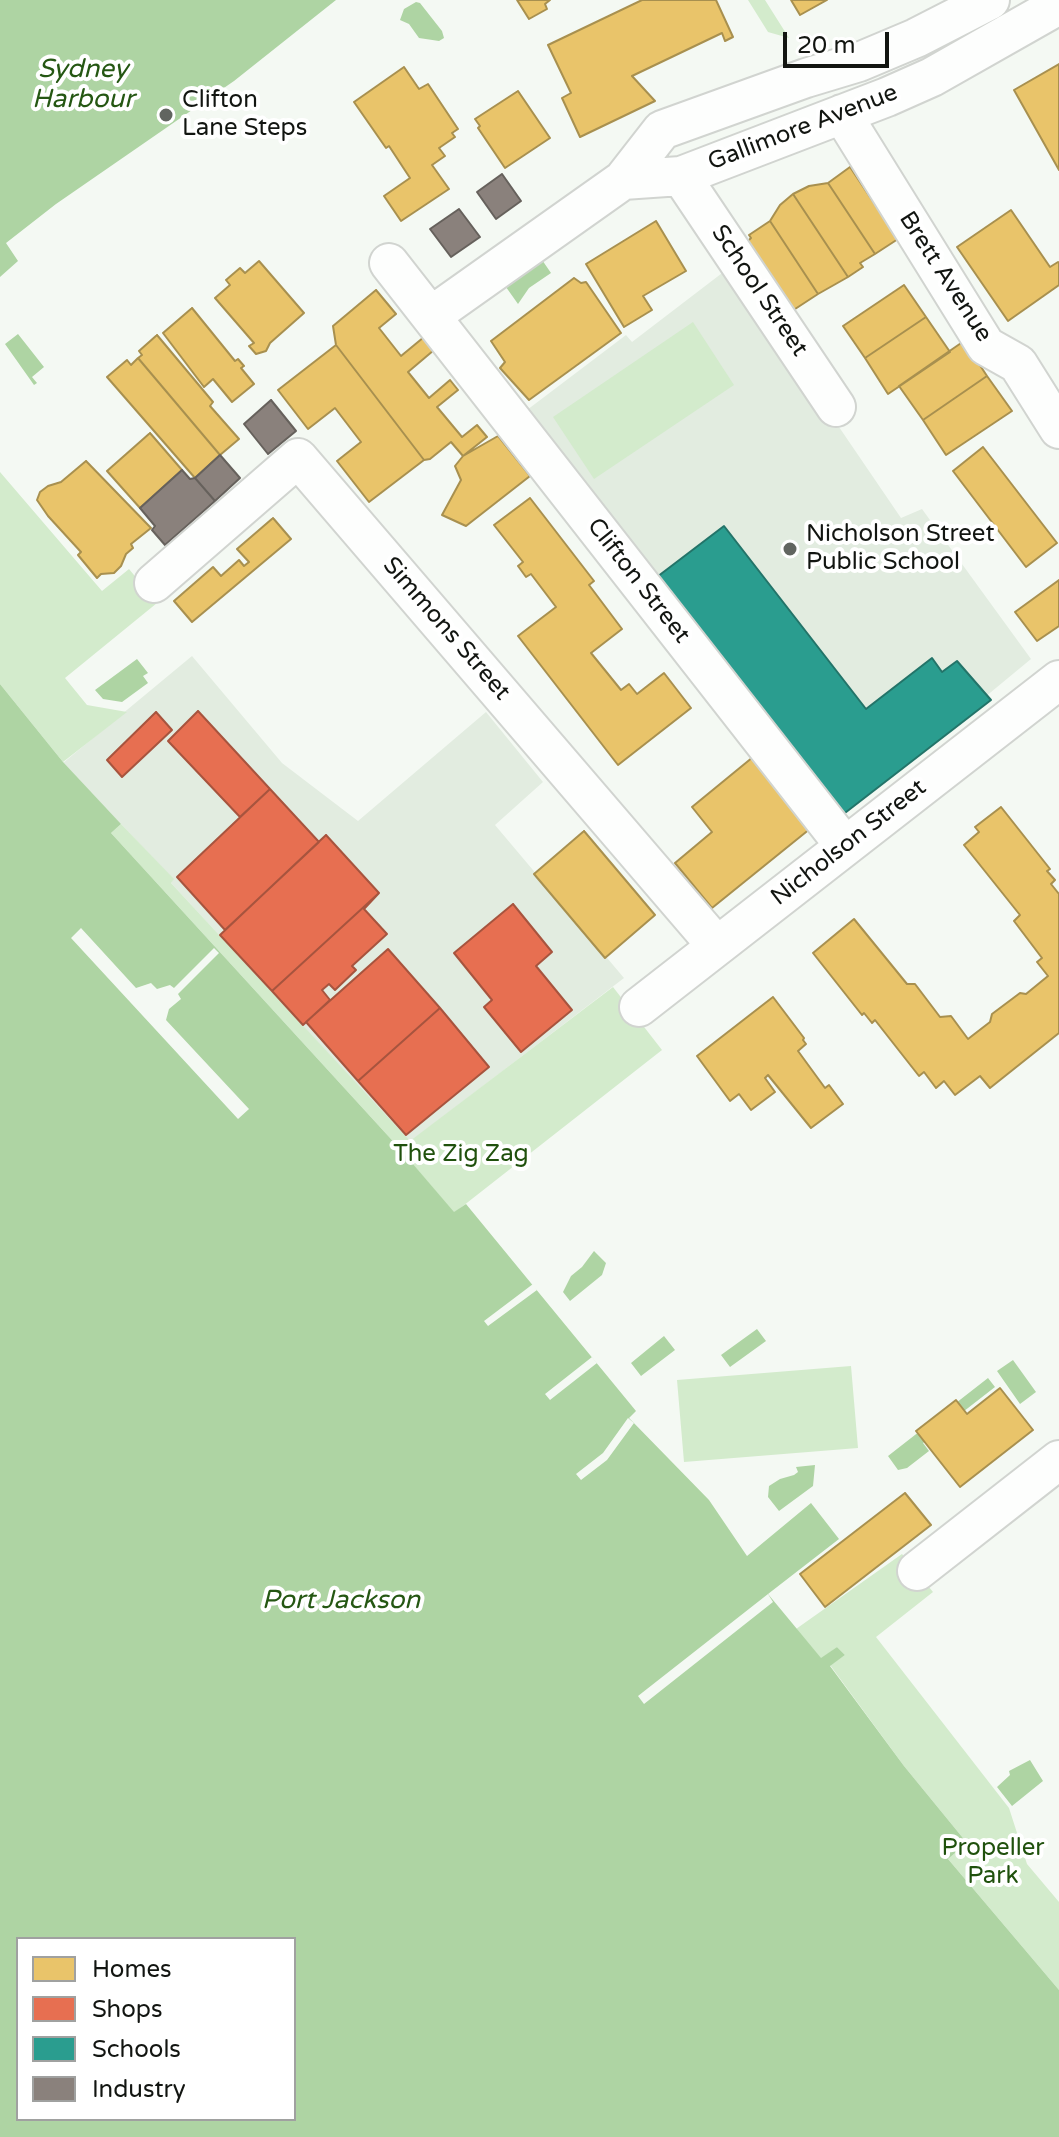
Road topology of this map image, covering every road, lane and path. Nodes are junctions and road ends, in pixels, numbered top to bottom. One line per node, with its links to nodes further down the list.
1 (990, 0): 5 (street, Gallimore Avenue)
2 (1059, 5): 3 (street, Gallimore Avenue)
3 (842, 114): 4 (street, Gallimore Avenue); 9 (street, Brett Avenue)
4 (681, 176): 5 (street, Gallimore Avenue); 8 (street, School Street)
5 (623, 180): 7 (street, Gallimore Avenue)
6 (389, 263): 7 (street, Clifton Street)
7 (431, 316): 12 (street, Clifton Street)
8 (836, 407)
9 (1059, 429)
10 (154, 583): 13 (street, Simmons Street)
11 (1059, 680): 12 (street, Nicholson Street)
12 (845, 846): 13 (street, Nicholson Street)
13 (717, 946): 14 (street, Nicholson Street)
14 (639, 1007)
15 (1059, 1460): 16 (street)
16 (917, 1571)

